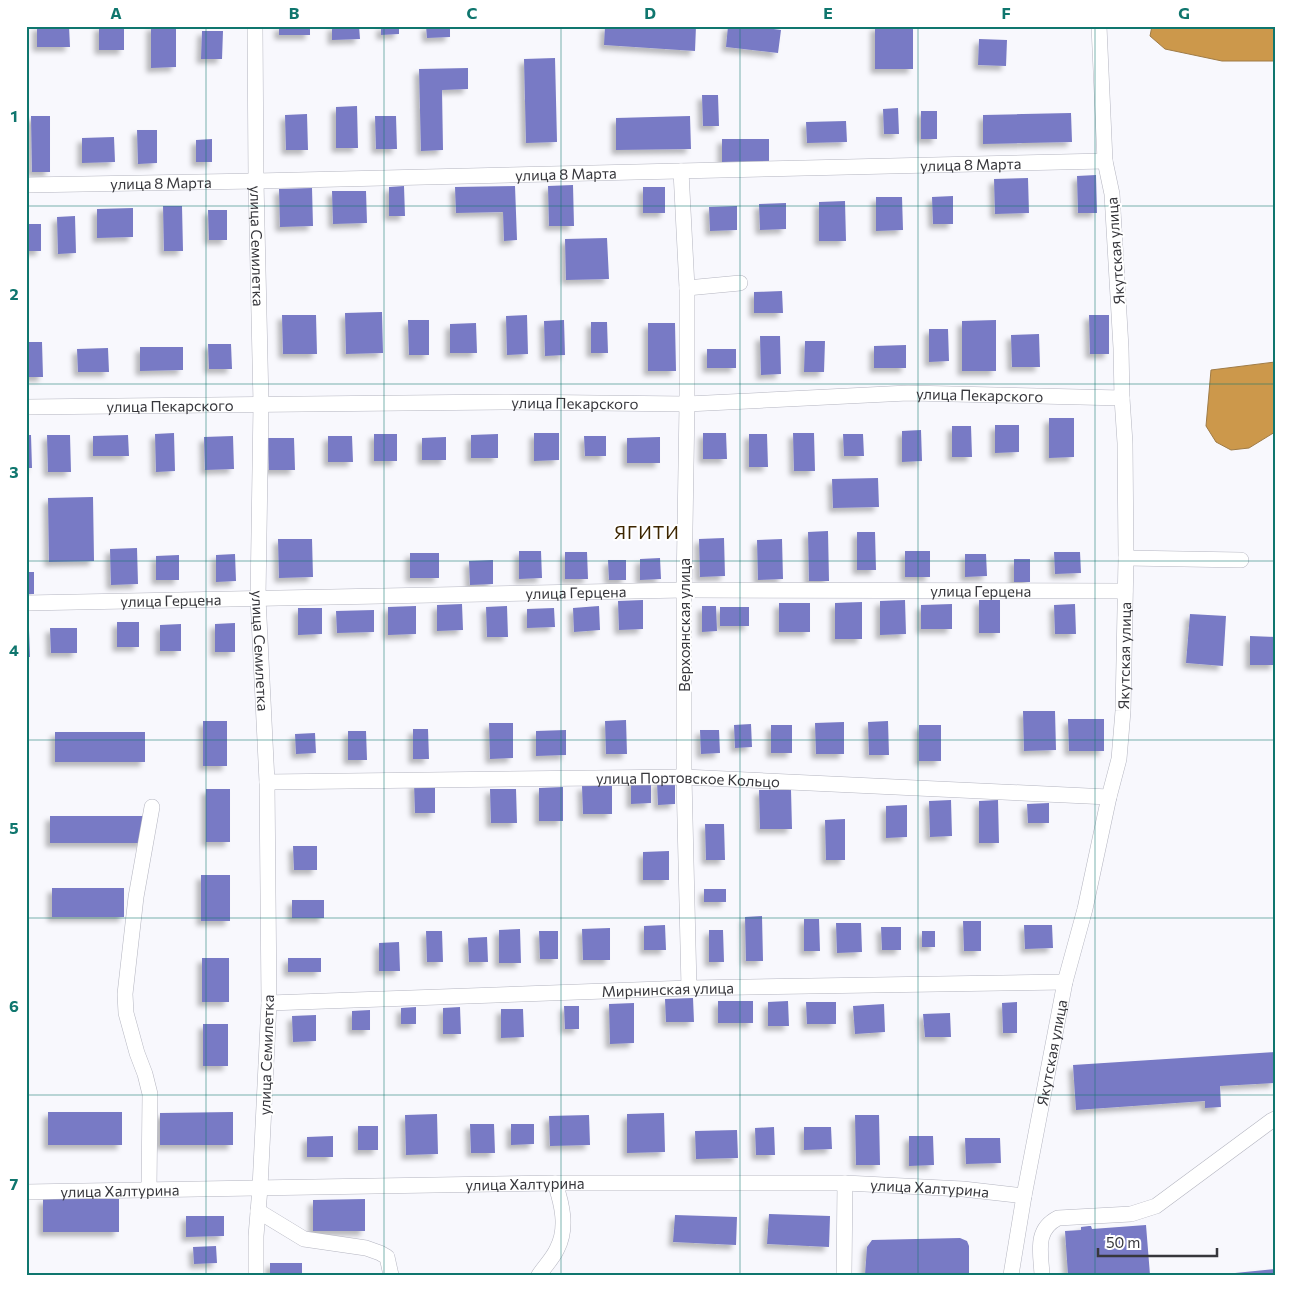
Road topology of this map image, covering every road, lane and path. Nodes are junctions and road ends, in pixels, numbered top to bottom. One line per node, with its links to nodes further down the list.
1 (255, 26): 5 (street, улица Семилетка)
2 (1099, 26): 3 (street, Якутская улица)
3 (1105, 161): 4 (street, улица 8 Марта); 9 (street, Якутская улица)
4 (681, 171): 5 (street, улица 8 Марта); 8 (street, Верхоянская улица)
5 (256, 182): 6 (street, улица 8 Марта); 10 (street, улица Семилетка)
6 (26, 185)
7 (740, 283): 8 (street)
8 (687, 288): 11 (street, Верхоянская улица)
9 (1122, 398): 11 (street, улица Пекарского); 13 (street, Якутская улица)
10 (260, 404): 11 (street, улица Пекарского); 12 (street, улица Пекарского); 17 (street, улица Семилетка)
11 (687, 404): 15 (street, Верхоянская улица)
12 (26, 407)
13 (1126, 558): 14 (street); 16 (street, Якутская улица)
14 (1241, 560)
15 (684, 590): 16 (street, улица Герцена); 17 (street, улица Герцена); 19 (street, Верхоянская улица)
16 (1125, 591): 21 (street, Якутская улица)
17 (258, 598): 18 (street, улица Герцена); 20 (street, улица Семилетка)
18 (26, 603)
19 (684, 776): 20 (street, улица Портовское Кольцо); 21 (street, улица Портовское Кольцо); 24 (street, Верхоянская улица)
20 (267, 782): 25 (street, улица Семилетка)
21 (1108, 797): 23 (street, Якутская улица)
22 (152, 807): 30 (street)
23 (1065, 982): 24 (street, Мирнинская улица); 32 (street, Якутская улица)
24 (690, 988): 25 (street, Мирнинская улица)
25 (269, 1003): 29 (street, улица Семилетка)
26 (1275, 1120): 39 (street)
27 (555, 1183): 28 (street, улица Халтурина); 29 (street, улица Халтурина); 36 (street)
28 (845, 1183): 32 (street, улица Халтурина); 37 (street)
29 (260, 1188): 30 (street, улица Халтурина); 33 (street, улица Семилетка)
30 (149, 1190): 31 (street, улица Халтурина)
31 (26, 1192)
32 (1024, 1196): 38 (street, Якутская улица)
33 (258, 1211): 34 (street, улица Семилетка); 35 (street)
34 (256, 1275)
35 (391, 1275)
36 (539, 1275)
37 (844, 1275)
38 (1011, 1275)
39 (1042, 1275)

